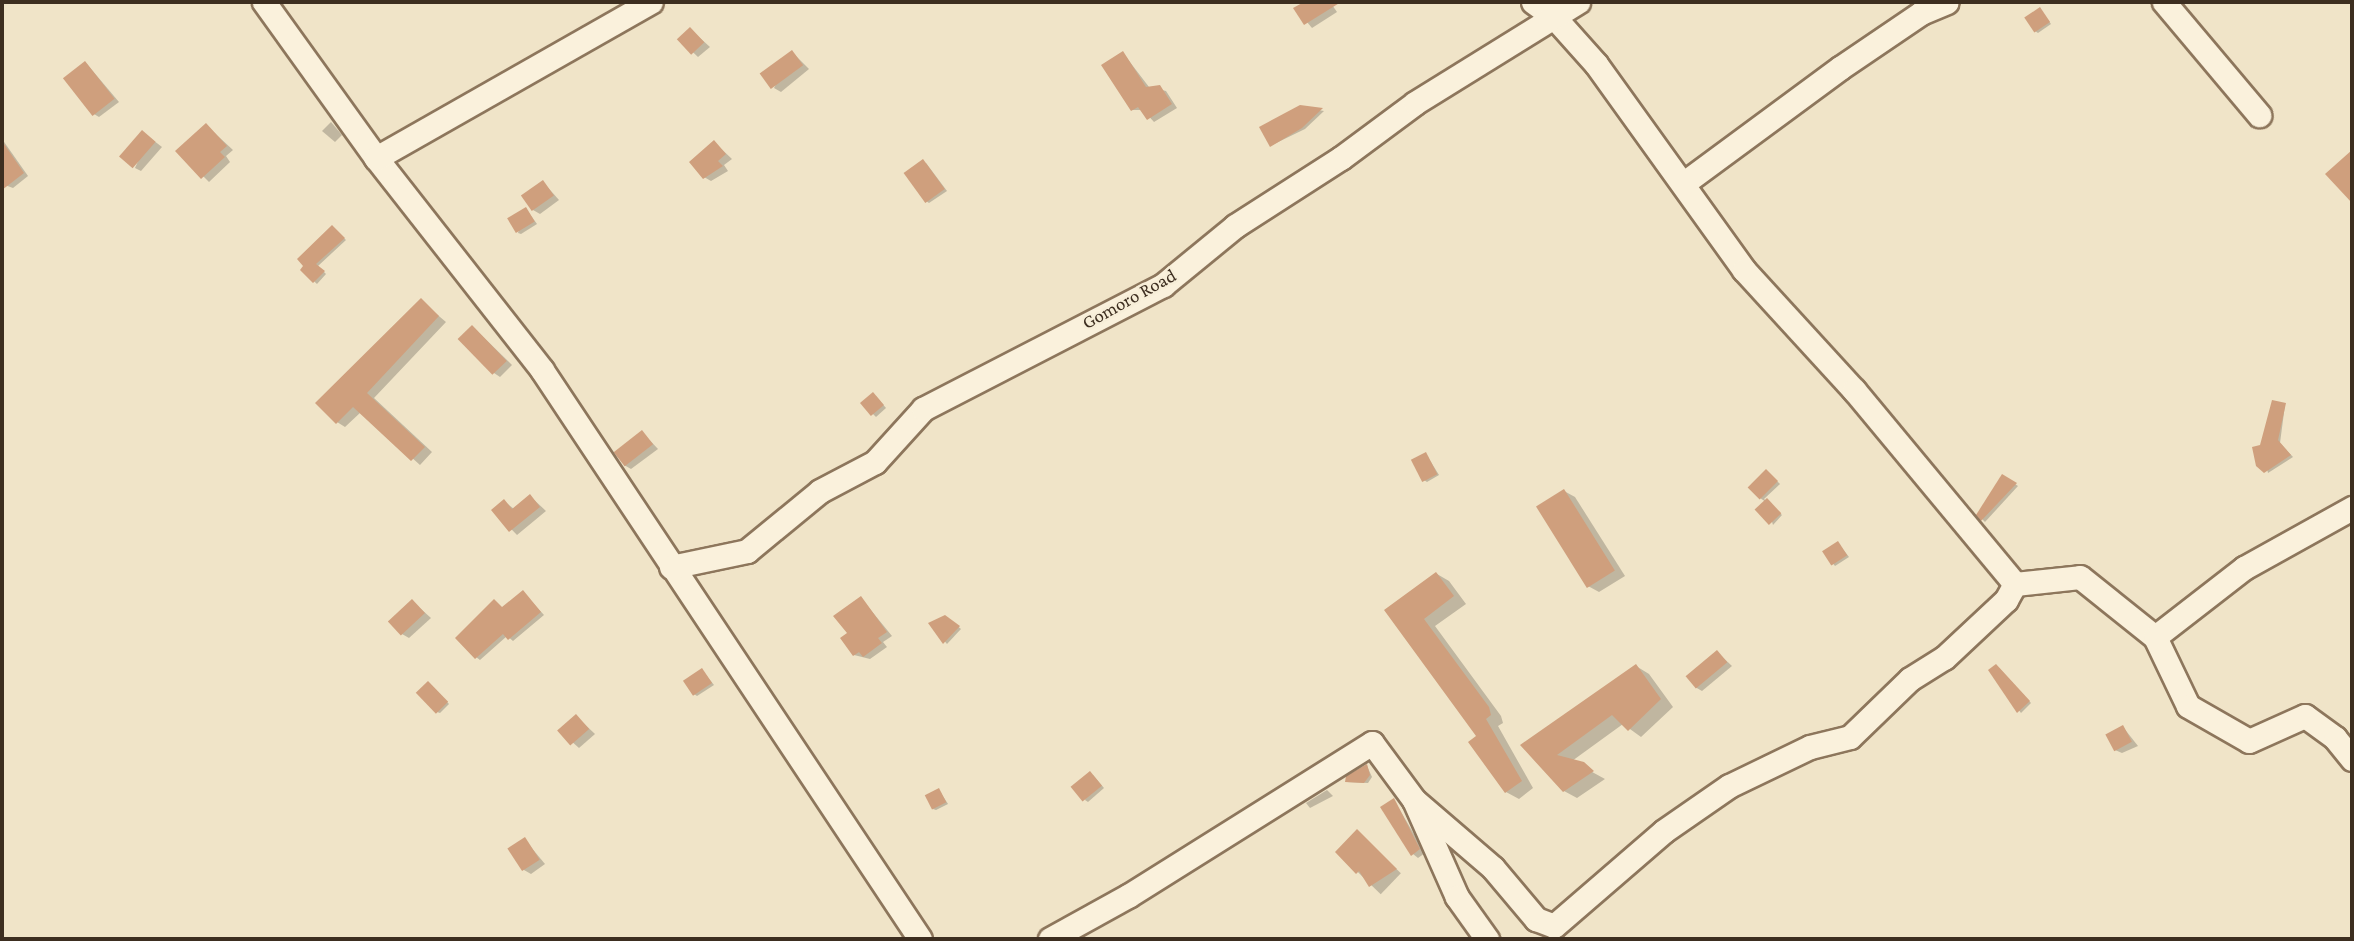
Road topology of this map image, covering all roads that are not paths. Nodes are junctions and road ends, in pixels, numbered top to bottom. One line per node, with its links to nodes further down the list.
1 (264, 2): 9 (street)
2 (651, 2): 9 (street)
3 (1533, 2): 7 (street)
4 (1578, 2): 7 (street, Gomoro Road)
5 (1947, 2): 10 (street)
6 (2164, 2): 8 (street)
7 (1554, 18): 10 (street); 12 (street, Gomoro Road)
8 (2259, 115)
9 (376, 158): 12 (street)
10 (1684, 183): 13 (street)
11 (2352, 508): 14 (street)
12 (671, 568): 17 (street)
13 (2015, 584): 14 (street); 16 (street)
14 (2155, 637): 15 (street)
15 (2352, 759)
16 (1414, 800): 18 (street); 19 (street)
17 (920, 939)
18 (1050, 939)
19 (1487, 939)

